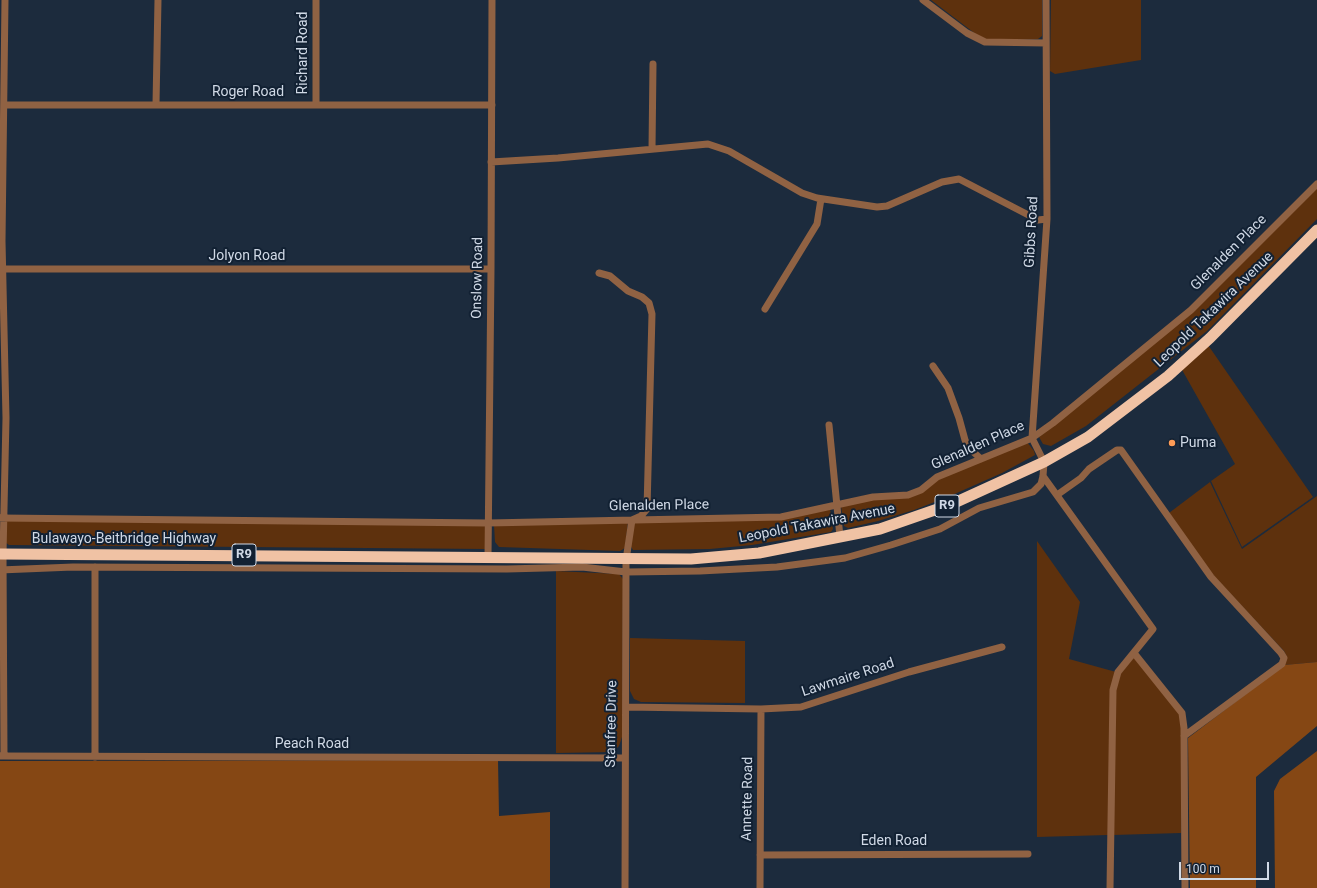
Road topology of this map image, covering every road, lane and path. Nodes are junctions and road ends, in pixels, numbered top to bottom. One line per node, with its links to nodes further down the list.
1 (5, 0): 11 (street)
2 (158, 0): 9 (street)
3 (316, 0): 12 (street, Richard Road)
4 (492, 0): 10 (street, Onslow Road)
5 (923, 0): 7 (street)
6 (1046, 0): 7 (street, Gibbs Road)
7 (1046, 43): 17 (street, Gibbs Road)
8 (652, 64): 13 (street)
9 (156, 104): 11 (street, Roger Road); 12 (street, Roger Road)
10 (492, 104): 12 (street, Roger Road); 14 (street, Onslow Road)
11 (4, 105): 20 (street)
12 (316, 105)
13 (652, 149): 14 (street); 16 (street)
14 (492, 162): 19 (street, Onslow Road)
15 (1317, 184): 25 (street, Glenalden Place)
16 (821, 199): 17 (street); 22 (street)
17 (1047, 219): 25 (street, Gibbs Road)
18 (1317, 230): 27 (highway, Leopold Takawira Avenue / R9)
19 (491, 268): 20 (street, Jolyon Road); 33 (street, Onslow Road)
20 (3, 269): 31 (street)
21 (599, 273): 32 (street)
22 (765, 308)
23 (933, 366): 26 (street)
24 (829, 424): 30 (street)
25 (1032, 438): 26 (street, Glenalden Place); 27 (street)
26 (981, 459): 30 (street, Glenalden Place)
27 (1044, 462): 28 (street); 34 (highway, Leopold Takawira Avenue / R9)
28 (1043, 476): 29 (street); 45 (street)
29 (1057, 495): 47 (street); 50 (street)
30 (836, 506): 32 (street, Glenalden Place); 34 (street)
31 (2, 518): 33 (street, Glenalden Place); 35 (street)
32 (632, 520): 33 (street, Glenalden Place); 39 (street, Stanfree Drive)
33 (488, 523): 37 (street, Onslow Road)
34 (840, 537): 39 (highway, Leopold Takawira Avenue / R9)
35 (2, 554): 36 (highway, Bulawayo-Beitbridge Highway / R9); 44 (street)
36 (388, 556): 37 (highway, Bulawayo-Beitbridge Highway / R9); 42 (street)
37 (488, 557): 38 (highway, Leopold Takawira Avenue / R9)
38 (508, 557): 40 (highway, Leopold Takawira Avenue / R9); 43 (street)
39 (626, 560): 40 (highway, Leopold Takawira Avenue / R9); 45 (street, Stanfree Drive)
40 (530, 563): 43 (street); 45 (street)
41 (95, 567): 42 (street); 44 (street); 52 (street)
42 (377, 568): 43 (street)
43 (507, 569)
44 (2, 570): 51 (street)
45 (626, 572): 48 (street, Stanfree Drive)
46 (1002, 646): 49 (street, Lawmaire Road)
47 (1134, 653): 50 (street); 58 (street)
48 (626, 707): 49 (street, Lawmaire Road); 53 (street, Stanfree Drive)
49 (761, 710): 55 (street, Annette Road)
50 (1184, 736): 59 (street)
51 (2, 756): 52 (street, Peach Road)
52 (95, 757): 53 (street, Peach Road)
53 (624, 758): 56 (street, Stanfree Drive)
54 (1028, 854): 55 (street, Eden Road)
55 (760, 855): 57 (street, Annette Road)
56 (626, 888)
57 (760, 888)
58 (1110, 888)
59 (1185, 888)

